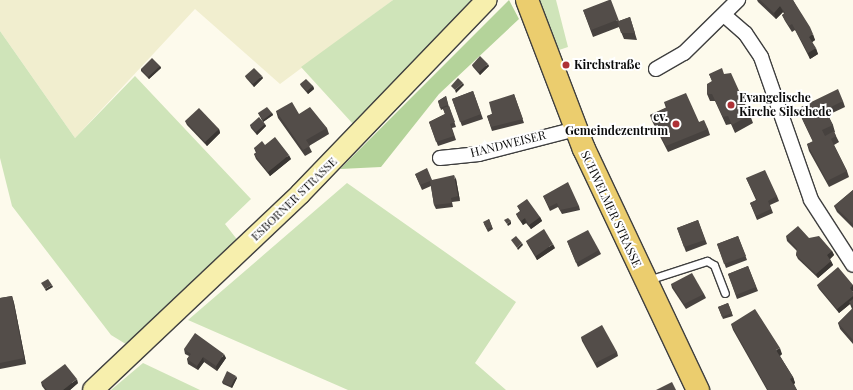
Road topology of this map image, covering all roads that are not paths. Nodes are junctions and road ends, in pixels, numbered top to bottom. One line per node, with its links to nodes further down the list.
1 (487, 0): 11 (main road, ESBORNER STRASSE)
2 (738, 0): 4 (street)
3 (529, 4): 6 (main road, SCHWELMER STRASSE)
4 (724, 15): 5 (street); 8 (street)
5 (656, 69)
6 (576, 129): 7 (street, HANDWEISER); 9 (main road, SCHWELMER STRASSE)
7 (440, 158)
8 (853, 265)
9 (645, 282): 10 (lane); 12 (main road, SCHWELMER STRASSE)
10 (725, 293)
11 (93, 390)
12 (698, 390)

